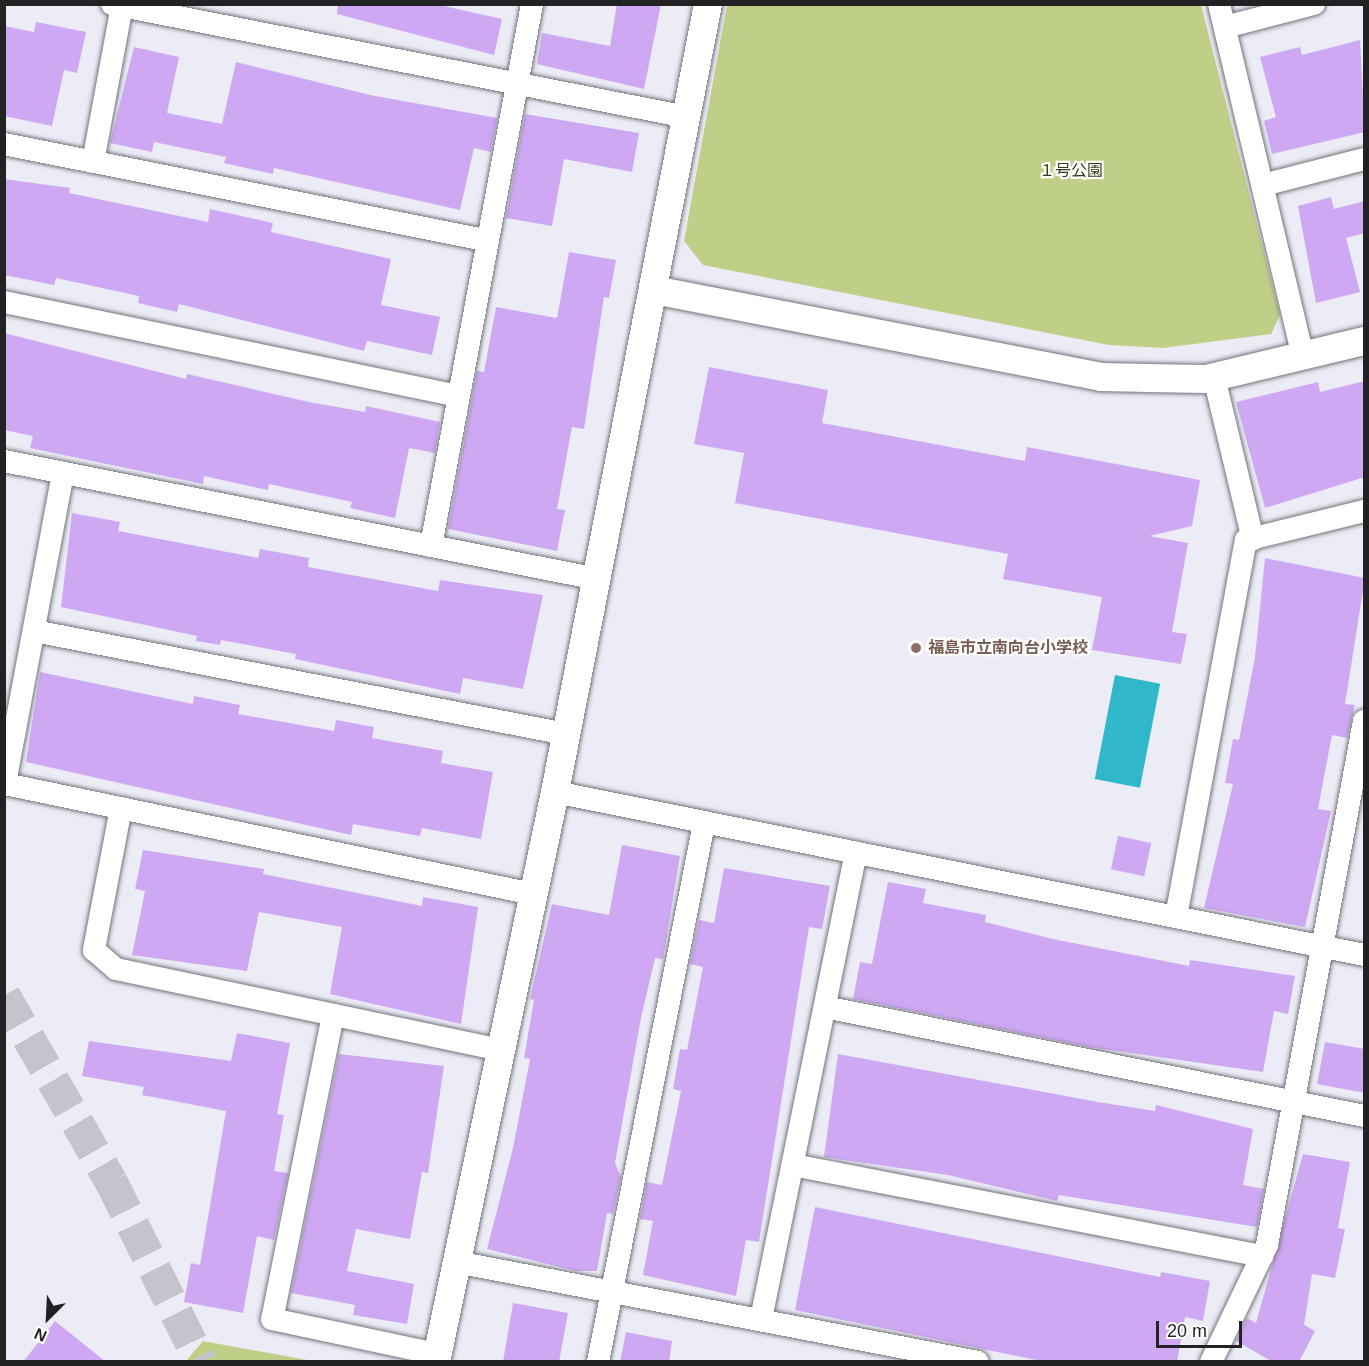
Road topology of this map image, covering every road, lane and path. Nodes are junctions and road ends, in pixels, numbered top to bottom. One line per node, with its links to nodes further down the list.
1 (532, 4): 7 (street)
2 (708, 4): 8 (street)
3 (1219, 4): 6 (street)
4 (1314, 4): 6 (street)
5 (117, 5): 7 (street); 11 (street)
6 (1225, 27): 12 (street)
7 (515, 84): 8 (street); 13 (street)
8 (687, 117): 14 (street)
9 (4, 144): 11 (street)
10 (1365, 159): 12 (street)
11 (93, 162): 13 (street)
12 (1263, 184): 17 (street)
13 (486, 240): 19 (street)
14 (654, 290): 18 (street); 25 (street)
15 (4, 302): 19 (street)
16 (1365, 340): 17 (street)
17 (1304, 356): 18 (street)
18 (1214, 377): 23 (street)
19 (458, 396): 24 (street)
20 (4, 461): 21 (street)
21 (63, 473): 24 (street); 26 (street)
22 (1365, 511): 23 (street)
23 (1253, 538): 34 (street)
24 (431, 546): 25 (street)
25 (597, 579): 28 (street)
26 (34, 631): 28 (street); 30 (street)
27 (1365, 721): 35 (street)
28 (566, 734): 29 (street)
29 (555, 792): 31 (street); 33 (street)
30 (121, 808): 33 (street); 38 (street)
31 (704, 822): 32 (street); 45 (street)
32 (856, 853): 34 (street); 37 (street)
33 (533, 894): 39 (street)
34 (1176, 917): 35 (street)
35 (1322, 946): 36 (street); 40 (street)
36 (1365, 955)
37 (825, 1007): 40 (street); 42 (street)
38 (333, 1015): 39 (street); 47 (street)
39 (500, 1050): 44 (street)
40 (1293, 1103): 41 (street); 43 (street)
41 (1365, 1116)
42 (793, 1165): 43 (street); 46 (street)
43 (1262, 1257): 50 (street)
44 (456, 1262): 45 (street); 47 (street)
45 (612, 1291): 46 (street); 48 (street)
46 (762, 1318): 49 (street)
47 (436, 1358)
48 (598, 1362)
49 (978, 1362)
50 (1211, 1362)

